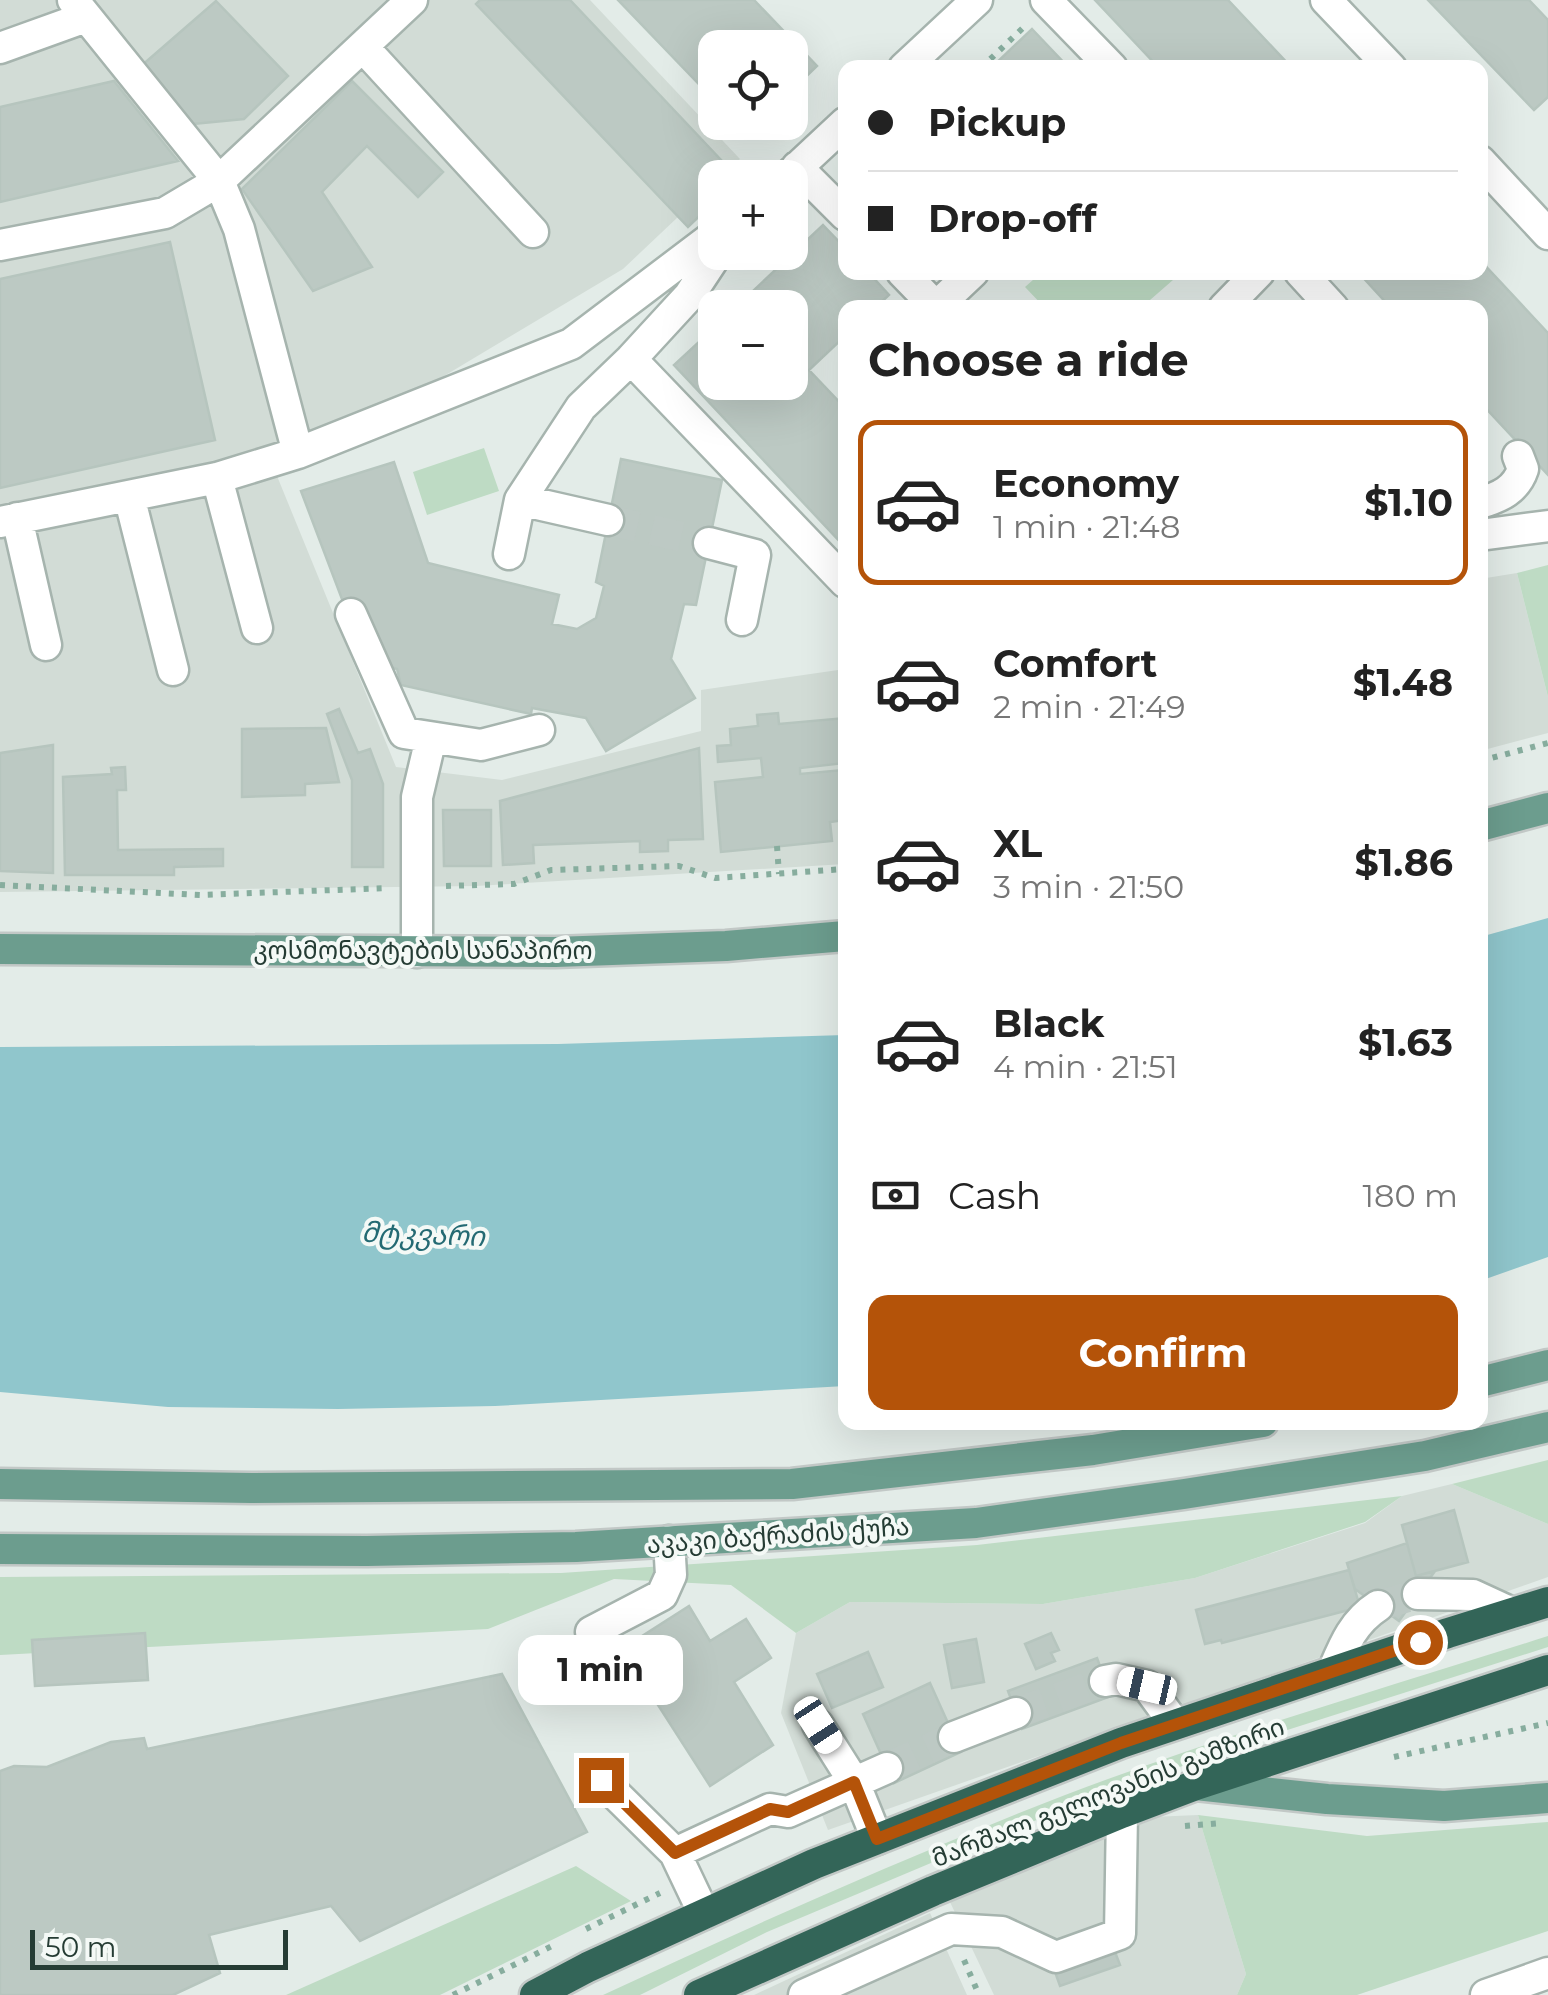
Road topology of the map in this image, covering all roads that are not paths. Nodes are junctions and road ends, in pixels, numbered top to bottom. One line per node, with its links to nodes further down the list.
1 (412, 0): 6 (street)
2 (977, 0): 8 (street)
3 (1326, 0): 10 (street)
4 (79, 8): 7 (street); 14 (street)
5 (1041, 8): 9 (street)
6 (363, 47): 14 (street); 17 (street)
7 (0, 48)
8 (913, 60)
9 (1103, 60)
10 (1383, 60)
11 (838, 129): 12 (street)
12 (804, 160)
13 (1488, 170): 18 (street)
14 (219, 181): 19 (street); 31 (street)
15 (808, 186): 16 (street)
16 (838, 209)
17 (533, 232)
18 (1548, 234)
19 (0, 244)
20 (698, 248): 31 (street)
21 (707, 270): 30 (street)
22 (910, 280): 26 (street)
23 (965, 280): 27 (street)
24 (1250, 280): 28 (street)
25 (1307, 280): 29 (street)
26 (930, 300)
27 (944, 300)
28 (1232, 300)
29 (1326, 300)
30 (631, 359): 35 (street); 43 (street)
31 (298, 454): 33 (street)
32 (1518, 456): 36 (street)
33 (217, 478): 34 (street); 46 (street)
34 (129, 496): 37 (street); 48 (street)
35 (520, 500): 38 (street); 42 (street)
36 (1488, 500)
37 (8, 520): 47 (street)
38 (608, 520)
39 (1548, 526): 40 (street)
40 (1488, 533)
41 (709, 543): 45 (street)
42 (509, 554)
43 (838, 575)
44 (352, 614): 50 (street)
45 (742, 620)
46 (258, 628)
47 (46, 644)
48 (173, 670)
49 (540, 730): 50 (street)
50 (431, 738): 55 (street)
51 (1548, 808): 52 (main road)
52 (1488, 824)
53 (838, 937): 55 (main road, კოსმონავტების სანაპირო)
54 (0, 948): 55 (main road, კოსმონავტების სანაპირო)
55 (417, 952)
56 (1548, 1365): 57 (main road)
57 (1488, 1380)
58 (1548, 1426): 61 (main road, აკაკი ბაქრაძის ქუჩა)
59 (1215, 1430): 60 (main road, აკაკი ბაქრაძის ქუჩა)
60 (0, 1484)
61 (669, 1542): 62 (main road, აკაკი ბაქრაძის ქუჩა); 67 (street)
62 (0, 1549)
63 (1418, 1594): 66 (street)
64 (1548, 1602): 66 (highway, მარშალ გელოვანის გამზირი)
65 (1378, 1606): 69 (street)
66 (1512, 1613): 69 (highway, მარშალ გელოვანის გამზირი)
67 (590, 1632)
68 (1548, 1670): 78 (highway, მარშალ გელოვანის გამზირი)
69 (1333, 1671): 72 (highway, მარშალ გელოვანის გამზირი)
70 (1105, 1681): 72 (street)
71 (1016, 1713): 74 (street)
72 (1176, 1724): 81 (highway, მარშალ გელოვანის გამზირი)
73 (818, 1725): 77 (street)
74 (954, 1738)
75 (887, 1768): 77 (street)
76 (601, 1780): 82 (street)
77 (854, 1782): 81 (street); 82 (street)
78 (1196, 1785): 79 (main road); 80 (highway, მარშალ გელოვანის გამზირი)
79 (1548, 1798)
80 (1122, 1813): 85 (highway, მარშალ გელოვანის გამზირი); 89 (street)
81 (877, 1839): 83 (highway, მარშალ გელოვანის გამზირი)
82 (675, 1853): 83 (street)
83 (704, 1914): 87 (highway, მარშალ გელოვანის გამზირი)
84 (1548, 1972): 86 (street)
85 (732, 1987): 88 (highway, მარშალ გელოვანის გამზირი)
86 (1500, 1992)
87 (535, 1995)
88 (699, 1995)
89 (804, 1995)

